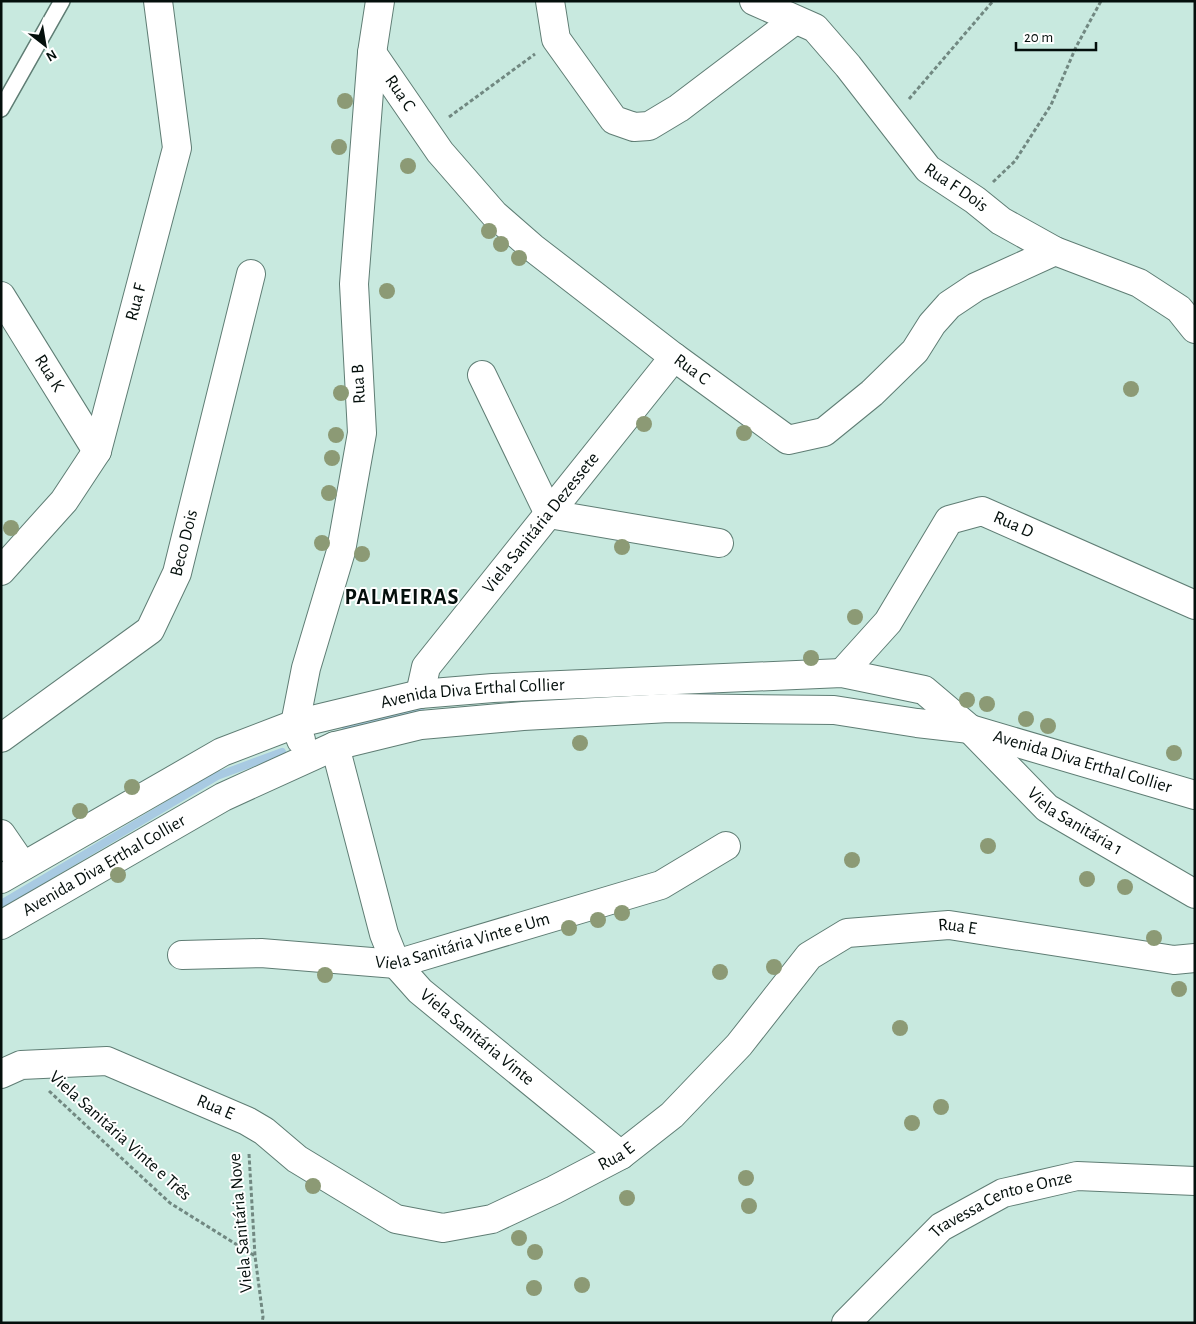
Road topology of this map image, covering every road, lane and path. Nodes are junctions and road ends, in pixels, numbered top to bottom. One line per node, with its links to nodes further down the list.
1 (62, 1): 11 (lane)
2 (158, 1): 21 (street, Rua F)
3 (380, 1): 10 (street, Rua B)
4 (550, 1): 9 (street)
5 (754, 1): 8 (street, Rua F Dois)
6 (993, 1): 12 (path)
7 (1101, 1): 14 (path)
8 (795, 20): 9 (street); 12 (street, Rua F Dois)
9 (556, 39): 13 (path)
10 (372, 53): 13 (street, Rua C); 28 (street, Rua B)
11 (1, 109)
12 (890, 121): 14 (street, Rua F Dois)
13 (426, 133): 19 (street, Rua C)
14 (975, 200): 15 (street, Rua F Dois)
15 (1055, 251): 18 (street, Rua F Dois); 19 (street, Rua C)
16 (252, 274): 30 (street, Beco Dois)
17 (1, 296): 21 (street, Rua K)
18 (1195, 329)
19 (674, 357): 22 (street, Viela Sanitária Dezessete)
20 (482, 375): 22 (street)
21 (97, 451): 24 (street, Rua F)
22 (548, 514): 23 (street); 27 (street, Viela Sanitária Dezessete)
23 (719, 543)
24 (3, 564)
25 (1195, 605): 26 (street, Rua D)
26 (842, 673): 27 (street, Avenida Diva Erthal Collier); 29 (street, Avenida Diva Erthal Collier)
27 (420, 694): 28 (street, Avenida Diva Erthal Collier)
28 (295, 724): 32 (street); 36 (street, Avenida Diva Erthal Collier)
29 (970, 729): 31 (street, Avenida Diva Erthal Collier); 33 (street, Avenida Diva Erthal Collier); 37 (street, Viela Sanitária 1)
30 (1, 738)
31 (335, 746): 32 (street, Avenida Diva Erthal Collier); 41 (street, Viela Sanitária Vinte)
32 (308, 758): 38 (street, Avenida Diva Erthal Collier)
33 (1195, 794)
34 (1, 834): 36 (street)
35 (726, 846): 41 (street, Viela Sanitária Vinte e Um)
36 (12, 872)
37 (1195, 894)
38 (1, 925)
39 (182, 955): 41 (street, Viela Sanitária Vinte e Um)
40 (1195, 958): 44 (street, Rua E)
41 (396, 964): 44 (street, Viela Sanitária Vinte)
42 (11, 1069): 43 (street, Rua E); 46 (path, Viela Sanitária Vinte e Três)
43 (247, 1121): 44 (street, Rua E); 46 (path, Viela Sanitária Nove)
44 (621, 1155)
45 (1195, 1181): 48 (street, Travessa Cento e Onze)
46 (255, 1256): 47 (path, Viela Sanitária Nove)
47 (262, 1323)
48 (846, 1323)

